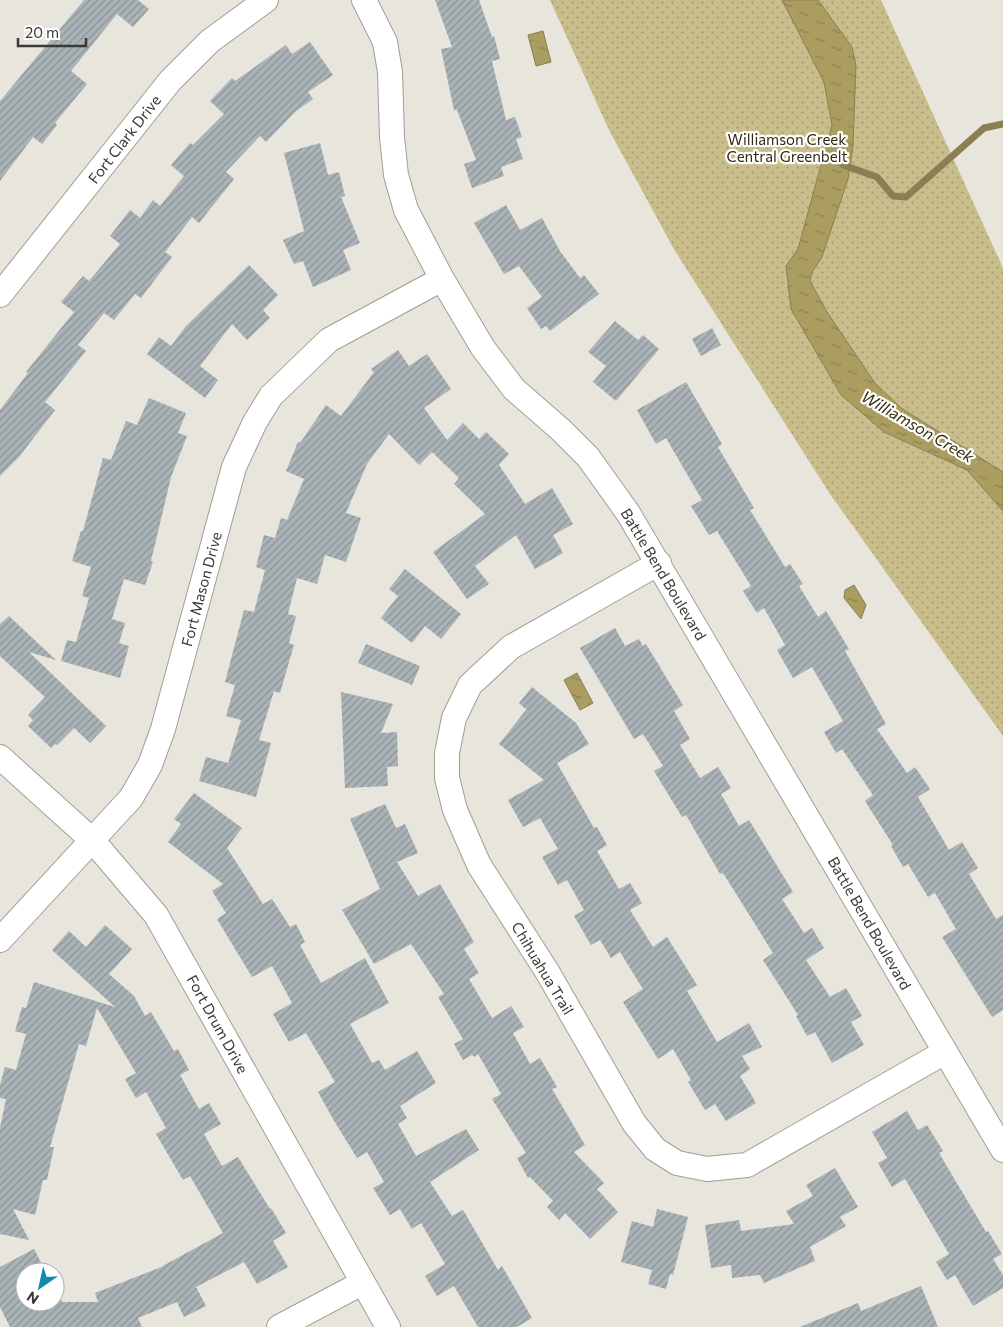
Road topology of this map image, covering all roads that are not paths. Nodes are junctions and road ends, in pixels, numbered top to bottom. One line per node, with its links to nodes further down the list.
1 (266, 0): 4 (street, Fort Clark Drive)
2 (364, 0): 3 (street, Battle Bend Boulevard)
3 (442, 279): 5 (street, Battle Bend Boulevard); 7 (street, Fort Mason Drive)
4 (0, 295)
5 (659, 563): 9 (street, Battle Bend Boulevard); 9 (street, Chihuahua Trail)
6 (0, 757): 7 (street, Fort Drum Drive)
7 (93, 841): 8 (street, Fort Mason Drive); 11 (street, Fort Drum Drive)
8 (0, 940)
9 (945, 1052): 10 (street, Battle Bend Boulevard)
10 (1003, 1150)
11 (362, 1282): 12 (street); 13 (street, Fort Drum Drive)
12 (279, 1327)
13 (388, 1327)

